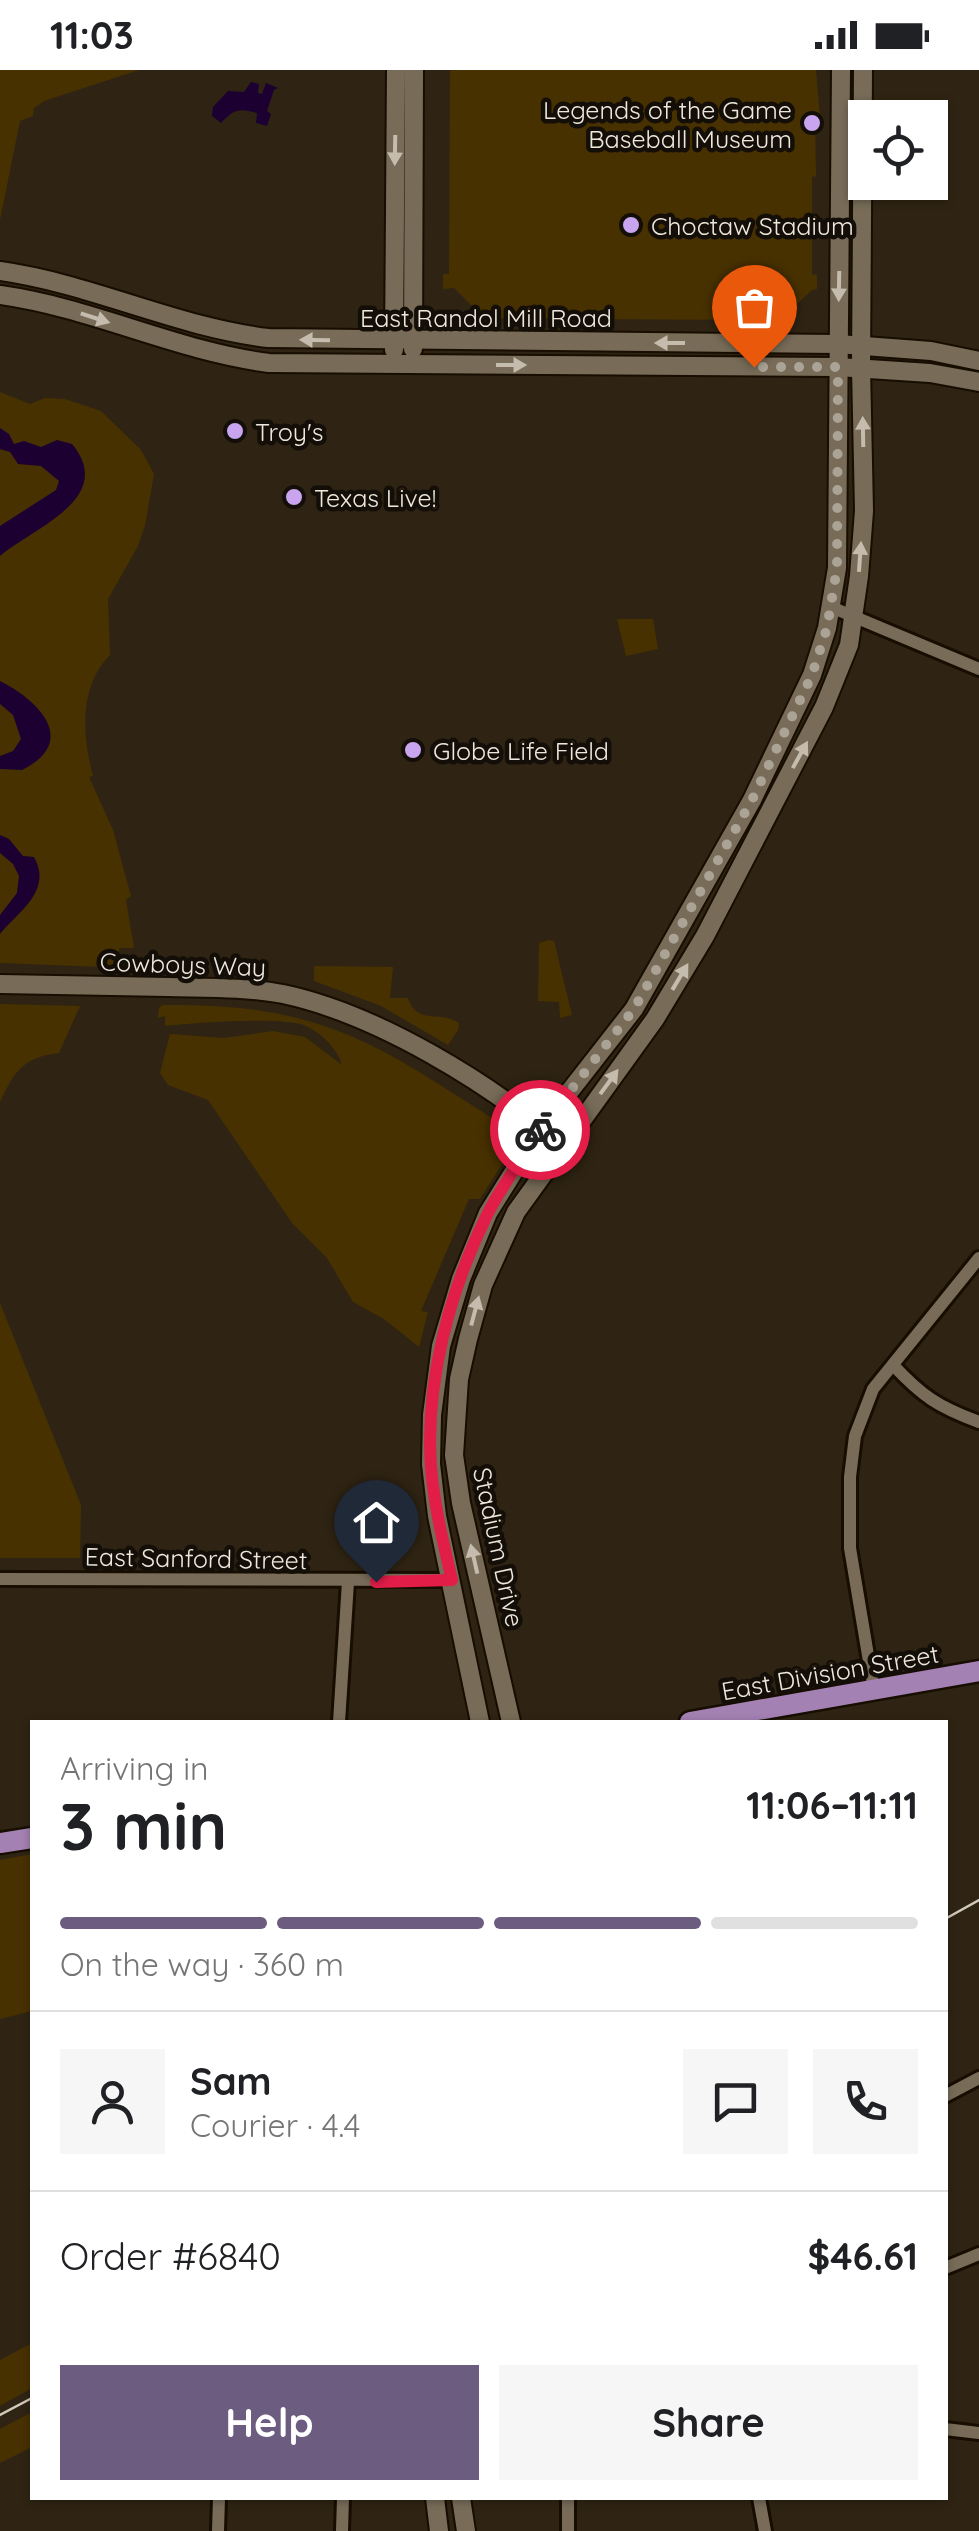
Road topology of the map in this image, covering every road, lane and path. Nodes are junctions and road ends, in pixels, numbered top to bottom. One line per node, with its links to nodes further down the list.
1 (396, 70): 7 (main road, one-way to 7)
2 (414, 70): 8 (main road)
3 (841, 70): 9 (main road, Stadium Drive, one-way to 9)
4 (864, 70): 10 (main road, Stadium Drive)
5 (0, 271): 7 (main road, East Randol Mill Road, one-way to 5)
6 (0, 295): 12 (main road, East Randol Mill Road, one-way to 12)
7 (394, 341): 8 (main road, East Randol Mill Road); 12 (main road)
8 (413, 341): 9 (main road, East Randol Mill Road, one-way to 8); 13 (main road)
9 (838, 344): 10 (main road, East Randol Mill Road); 14 (main road, Stadium Drive)
10 (861, 345): 11 (main road, East Randol Mill Road); 15 (main road, Stadium Drive)
11 (979, 361)
12 (394, 365): 13 (main road, East Randol Mill Road)
13 (414, 365): 14 (main road, East Randol Mill Road, one-way to 14)
14 (838, 367): 15 (main road, East Randol Mill Road); 17 (main road, Stadium Drive)
15 (861, 368): 16 (main road, East Randol Mill Road); 18 (main road, Stadium Drive, one-way to 15)
16 (979, 382)
17 (831, 607): 18 (street); 20 (main road, Stadium Drive)
18 (854, 616): 19 (street); 21 (main road, Stadium Drive, one-way to 18)
19 (979, 669)
20 (752, 800): 21 (main road); 23 (main road, Stadium Drive)
21 (770, 809): 24 (main road, Stadium Drive, one-way to 21)
22 (0, 984): 23 (main road, Cowboys Way)
23 (542, 1128): 24 (main road, Cowboys Way); 27 (main road, Stadium Drive)
24 (563, 1146): 28 (main road, Stadium Drive, one-way to 24)
25 (979, 1258): 26 (street)
26 (893, 1364): 29 (street); 34 (street)
27 (437, 1374): 28 (main road); 31 (main road, Stadium Drive)
28 (460, 1379): 37 (main road, Stadium Drive, one-way to 28)
29 (979, 1422)
30 (0, 1579): 32 (street, East Sanford Street)
31 (452, 1580): 32 (street, East Sanford Street); 36 (main road, Stadium Drive)
32 (348, 1582): 35 (street)
33 (979, 1671): 34 (main road, East Division Street)
34 (874, 1691): 38 (main road, East Division Street)
35 (339, 1720)
36 (480, 1720)
37 (511, 1720)
38 (702, 1720)
39 (30, 1838): 40 (main road)
40 (0, 1843)
41 (979, 2078): 42 (street)
42 (948, 2094)
43 (979, 2254): 44 (street)
44 (948, 2267)
45 (948, 2429): 46 (street)
46 (979, 2433)
47 (219, 2500): 53 (street)
48 (343, 2500): 54 (street)
49 (435, 2500): 55 (main road)
50 (461, 2500): 56 (main road)
51 (568, 2500): 57 (street)
52 (759, 2500): 58 (street)
53 (218, 2531)
54 (342, 2531)
55 (440, 2531)
56 (466, 2531)
57 (568, 2531)
58 (765, 2531)

